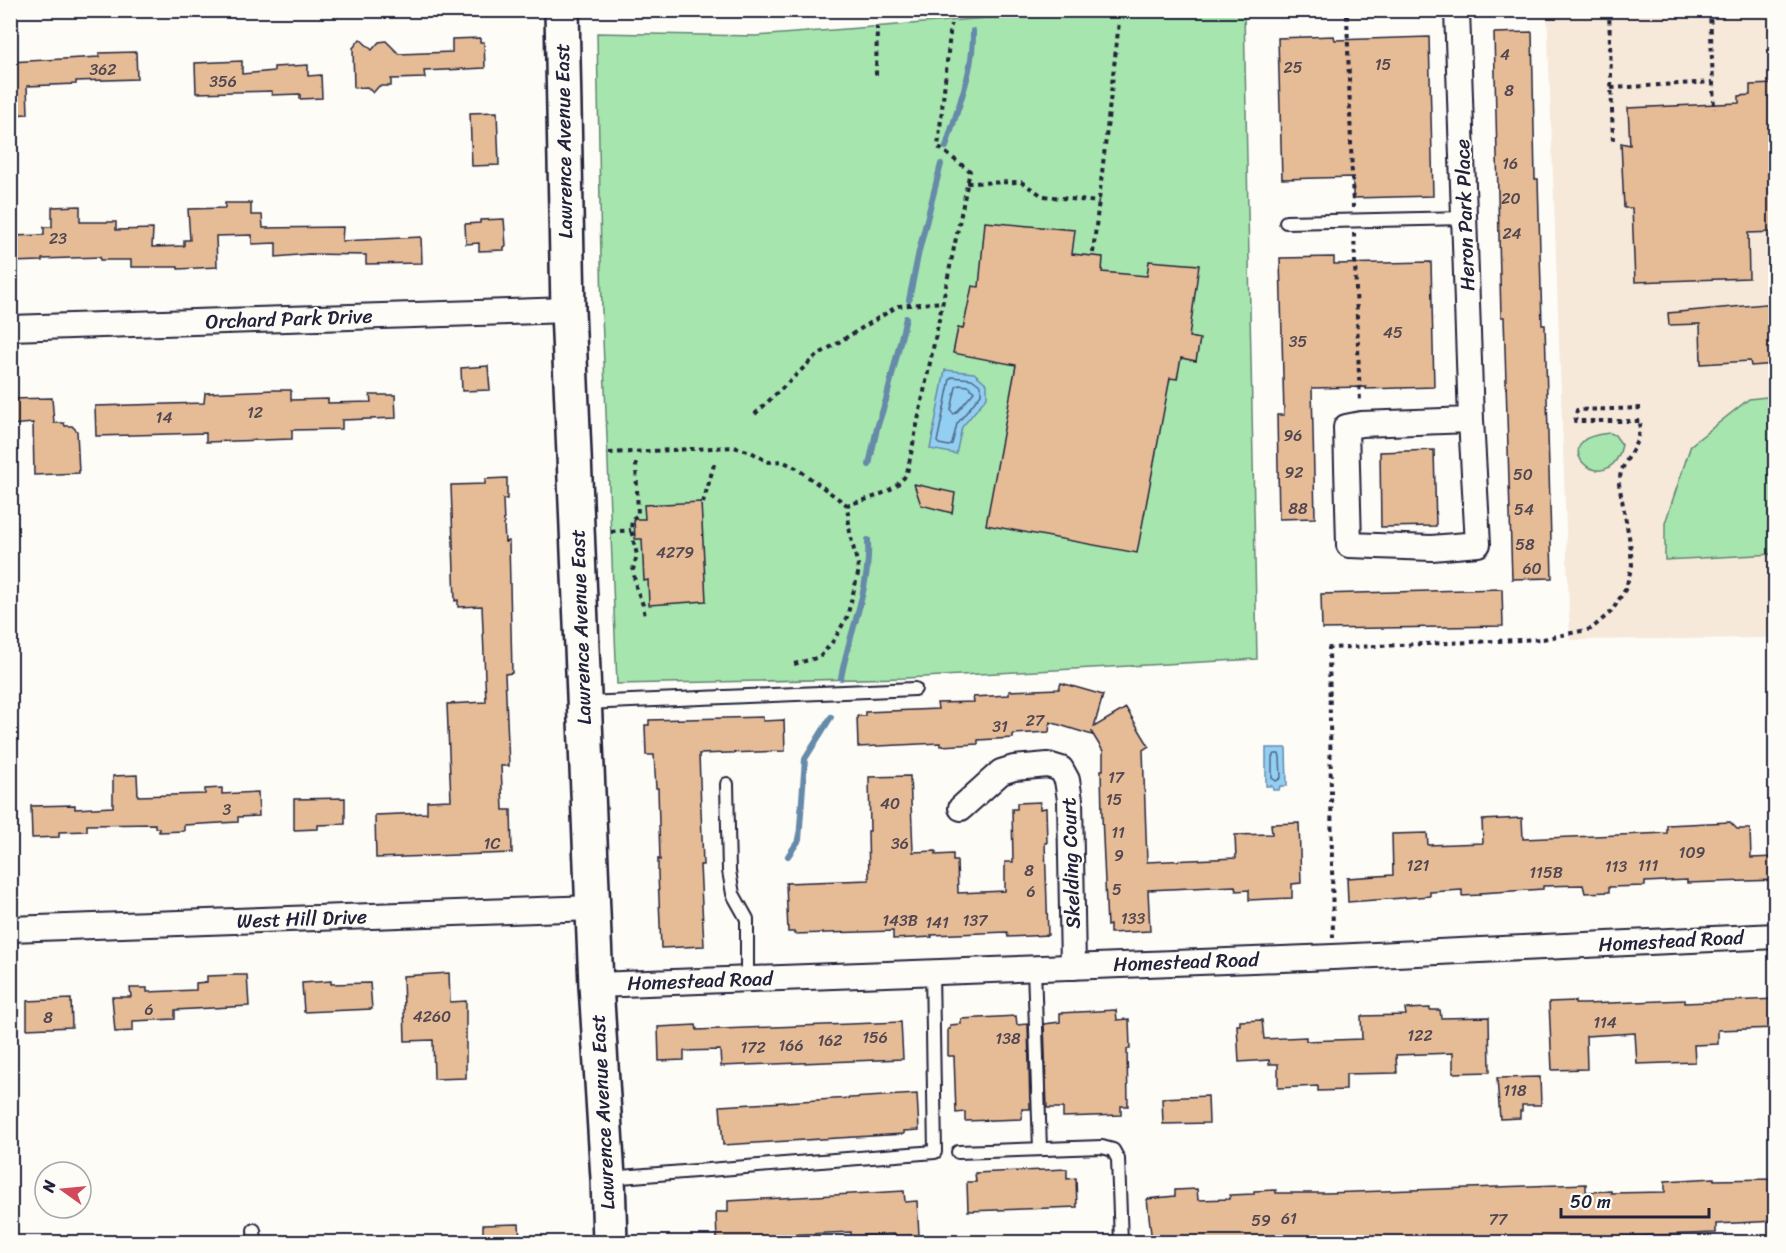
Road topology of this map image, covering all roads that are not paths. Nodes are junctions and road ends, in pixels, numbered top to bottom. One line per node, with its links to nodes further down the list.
1 (562, 10): 5 (main road, Lawrence Avenue East)
2 (1457, 10): 3 (street, Heron Park Place)
3 (1465, 218): 4 (lane); 7 (street, Heron Park Place)
4 (1286, 222)
5 (568, 310): 6 (street, Orchard Park Drive); 9 (main road, Lawrence Avenue East)
6 (10, 328)
7 (1471, 420): 7 (street, Heron Park Place)
8 (915, 689): 9 (lane)
9 (584, 703): 12 (main road, Lawrence Avenue East)
10 (727, 784): 18 (lane)
11 (961, 808): 15 (street, Skelding Court)
12 (594, 908): 13 (street, West Hill Drive); 19 (main road, Lawrence Avenue East)
13 (10, 929)
14 (1776, 936): 15 (street, Homestead Road)
15 (1074, 966): 16 (street, Homestead Road)
16 (1034, 967): 17 (street, Homestead Road); 20 (lane)
17 (932, 971): 18 (street, Homestead Road); 22 (lane)
18 (747, 979): 19 (street, Homestead Road)
19 (596, 986): 22 (main road, Lawrence Avenue East)
20 (1040, 1149): 21 (lane); 24 (lane)
21 (958, 1152)
22 (608, 1178): 23 (main road, Lawrence Avenue East)
23 (610, 1242)
24 (1121, 1242)

